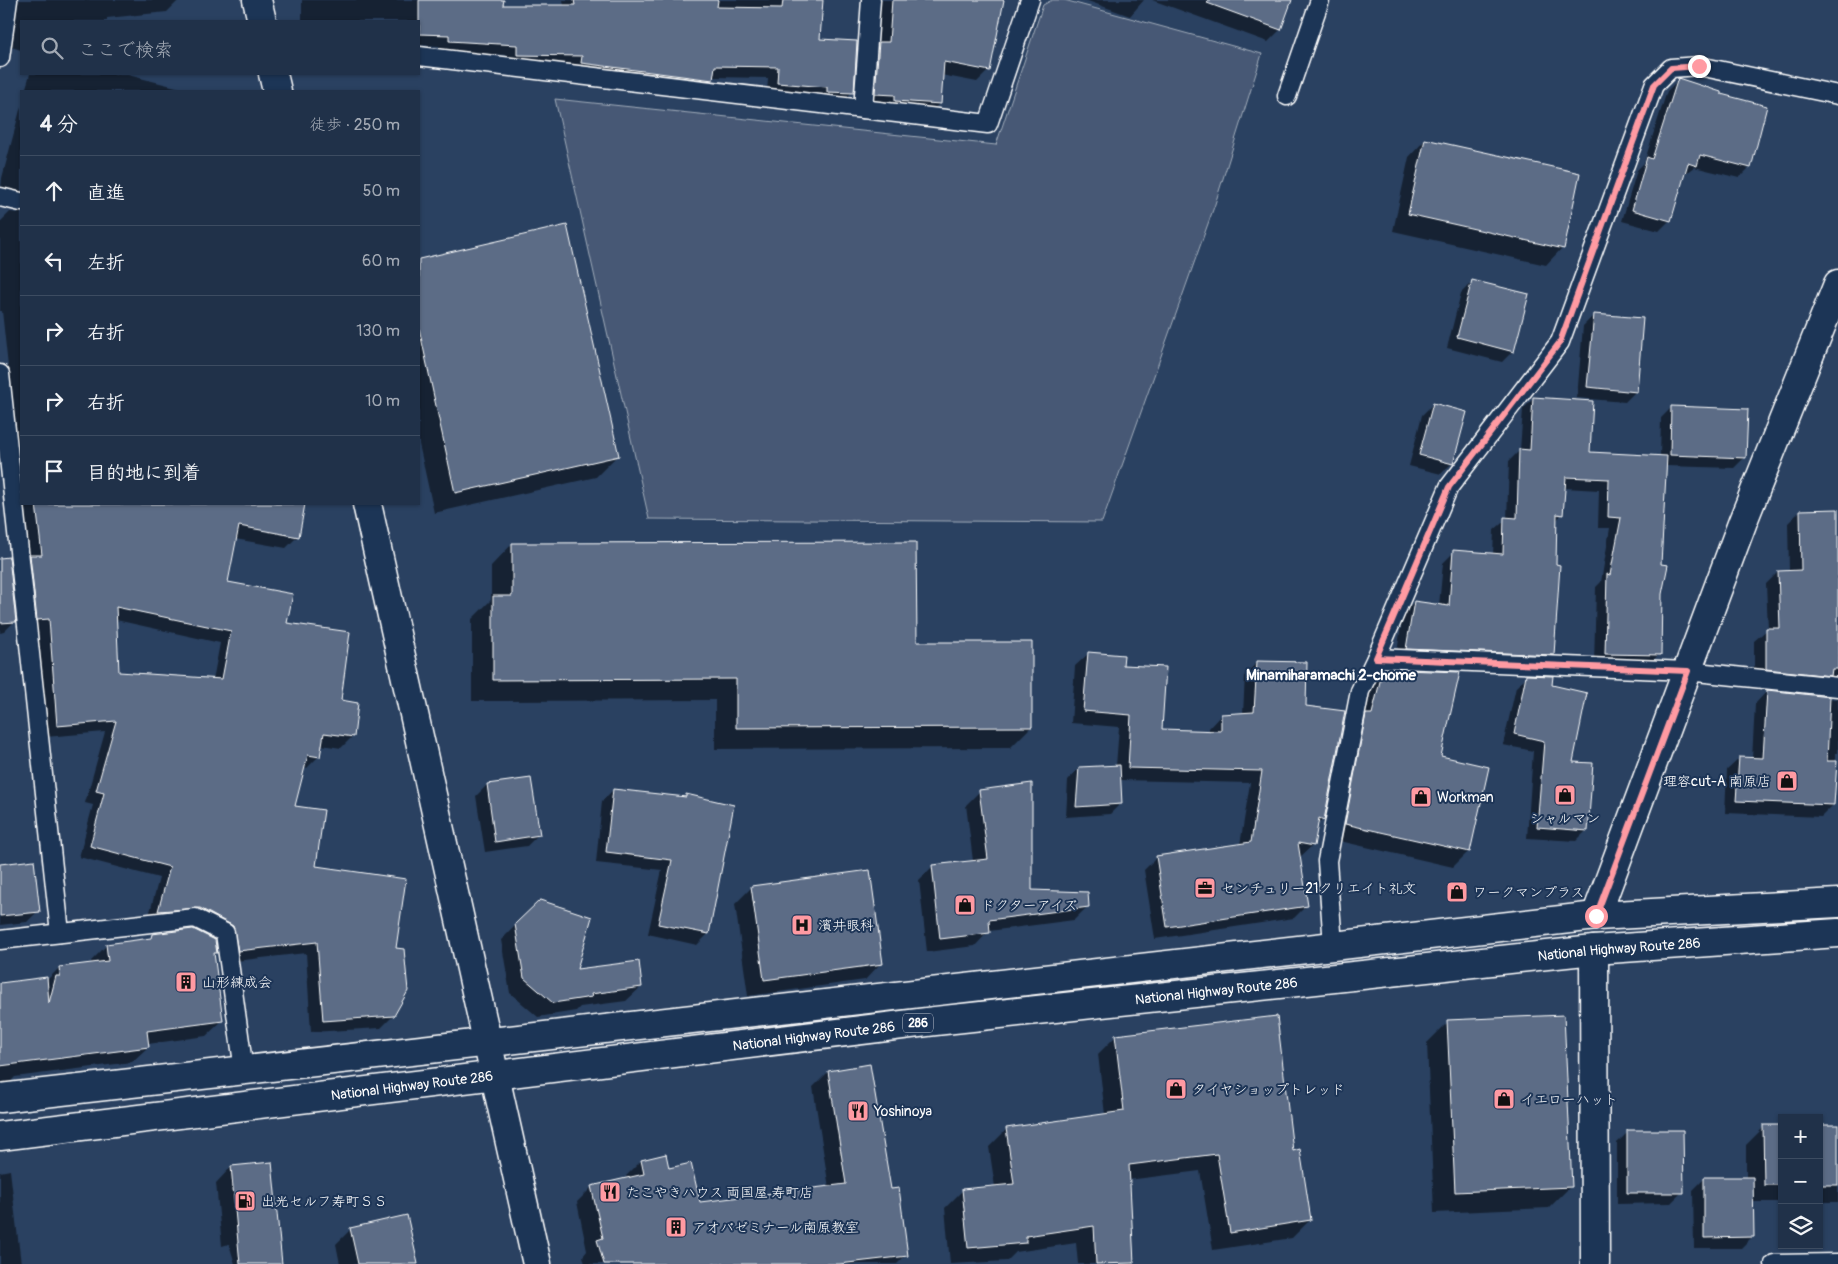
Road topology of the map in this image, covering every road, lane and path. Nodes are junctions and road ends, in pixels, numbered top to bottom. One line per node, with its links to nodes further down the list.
1 (8, 0): 8 (lane)
2 (257, 0): 6 (main road)
3 (871, 0): 13 (lane)
4 (1030, 0): 13 (lane)
5 (1320, 0): 12 (lane)
6 (262, 20)
7 (420, 56): 13 (lane)
8 (0, 58)
9 (273, 75): 10 (main road)
10 (277, 90)
11 (1838, 95): 19 (lane)
12 (1287, 96)
13 (863, 109)
14 (0, 198): 15 (lane)
15 (20, 202)
16 (1838, 284): 20 (main road)
17 (0, 374): 25 (lane)
18 (367, 505): 29 (main road)
19 (1376, 658): 20 (lane); 27 (lane)
20 (1688, 671): 21 (lane); 23 (main road)
21 (1838, 688)
22 (1838, 903): 23 (main road, National Highway Route 286 / 286)
23 (1596, 916): 27 (main road, National Highway Route 286 / 286)
24 (1838, 932): 28 (main road, National Highway Route 286 / 286)
25 (60, 933): 26 (lane); 30 (lane)
26 (0, 940)
27 (1333, 946): 29 (main road, National Highway Route 286 / 286)
28 (1594, 950): 31 (main road, National Highway Route 286 / 286); 36 (main road)
29 (489, 1043): 30 (main road, National Highway Route 286 / 286); 31 (main road)
30 (244, 1071): 32 (main road, National Highway Route 286 / 286)
31 (495, 1075): 33 (main road, National Highway Route 286 / 286); 35 (main road)
32 (0, 1098)
33 (0, 1136)
34 (1838, 1263): 37 (lane)
35 (537, 1264)
36 (1595, 1264)
37 (1774, 1264)

